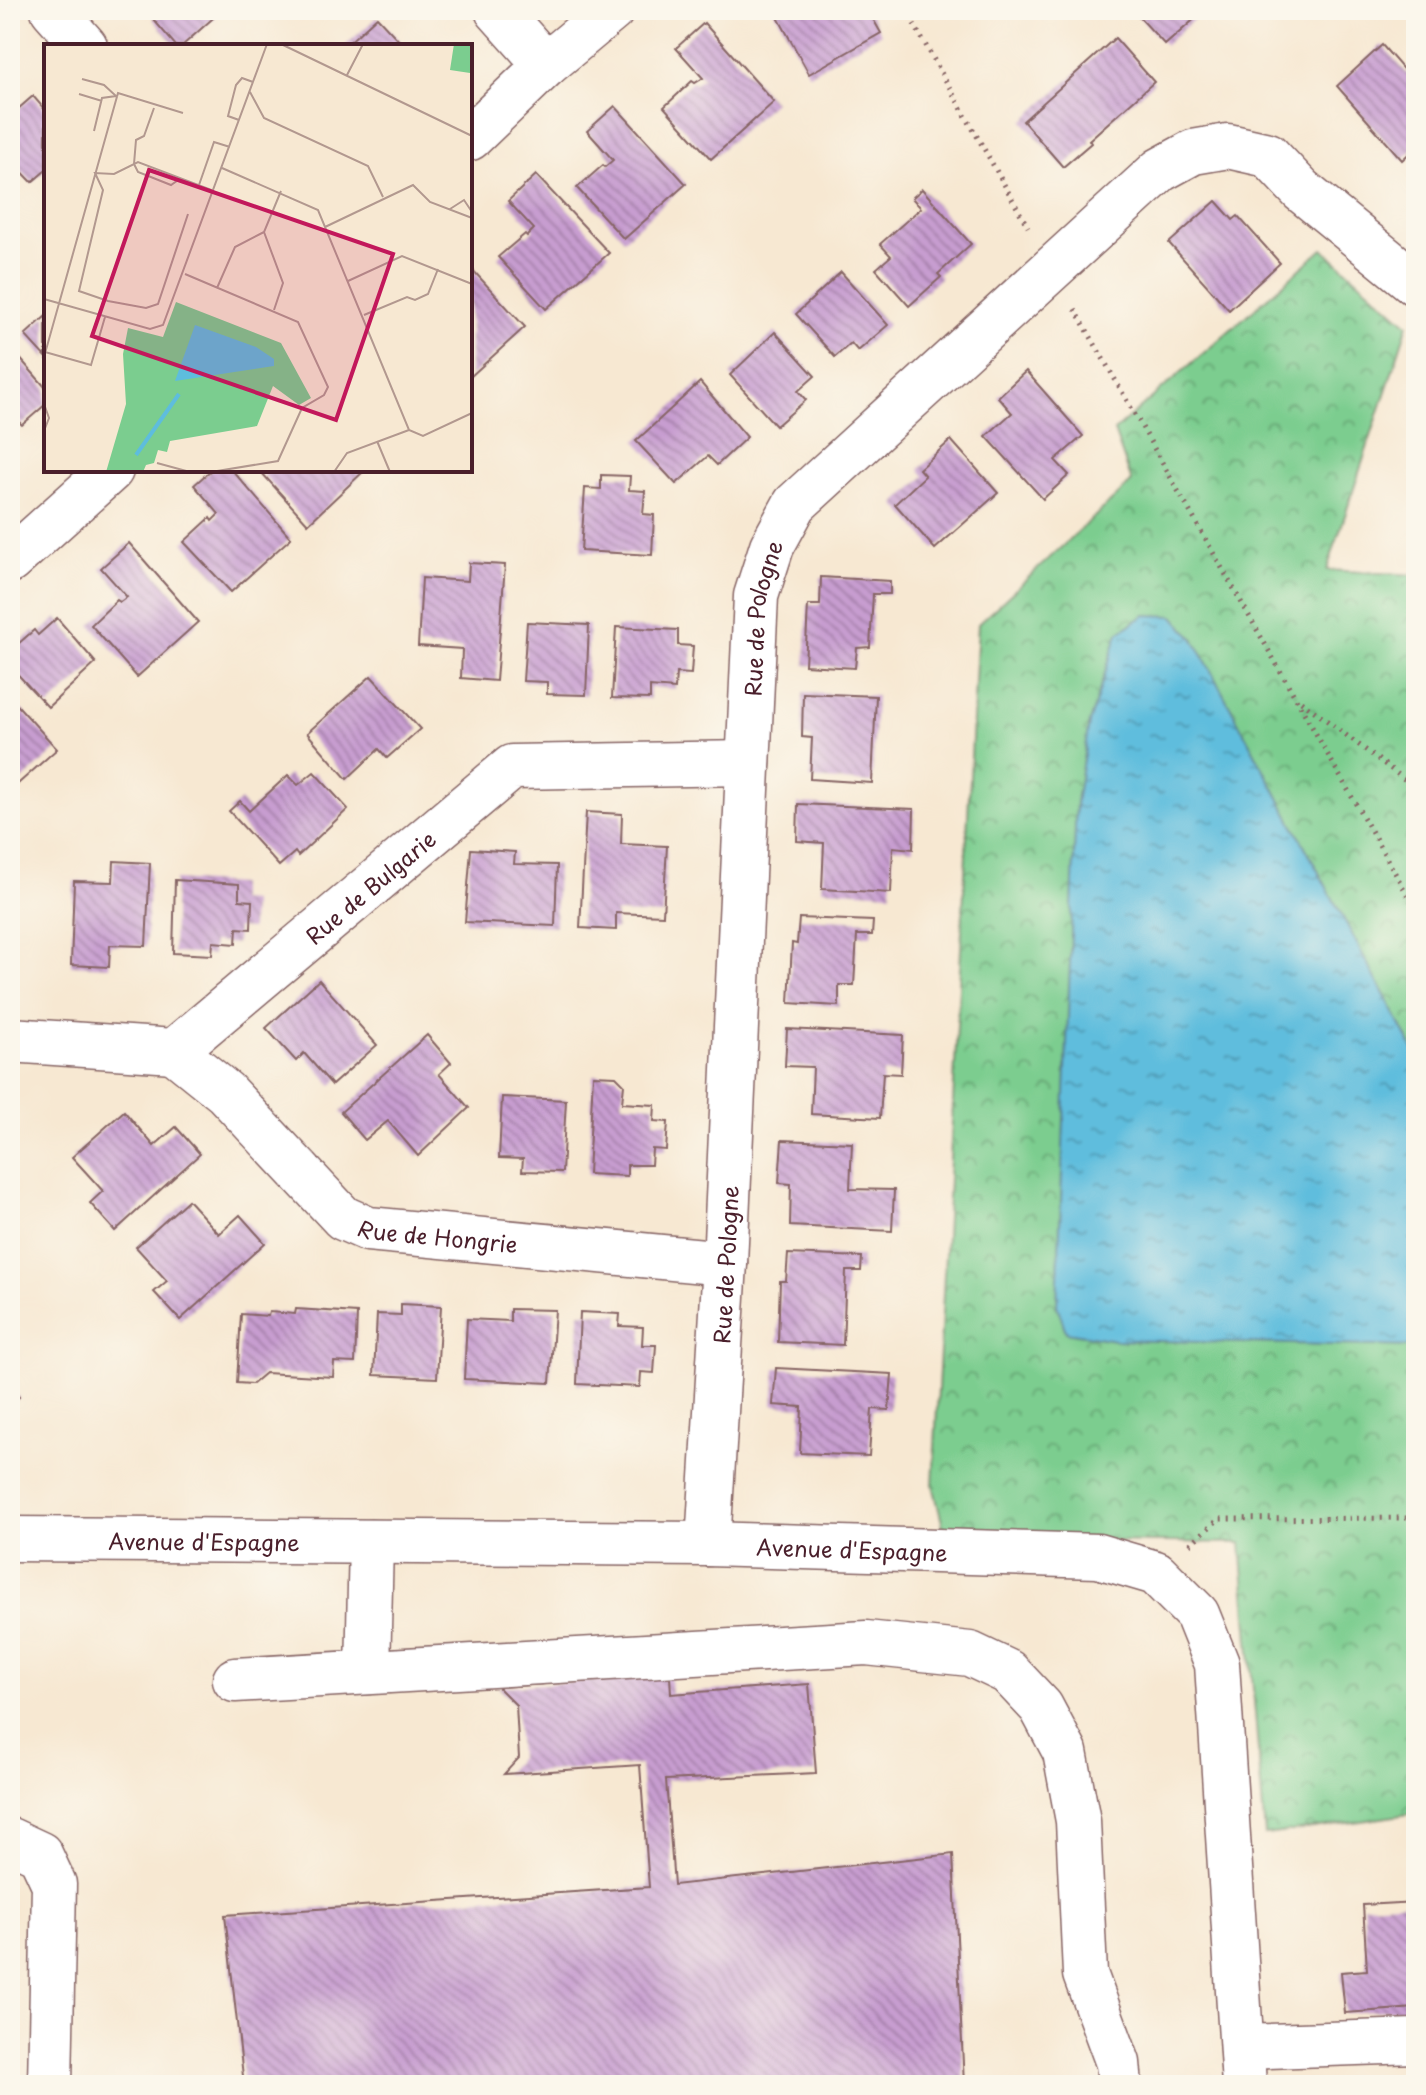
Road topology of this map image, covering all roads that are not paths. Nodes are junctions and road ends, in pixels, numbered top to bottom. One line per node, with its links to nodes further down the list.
1 (53, 10): 4 (street)
2 (497, 10): 5 (street)
3 (612, 10): 5 (street)
4 (83, 44)
5 (546, 65): 6 (street)
6 (472, 136)
7 (1416, 284): 10 (street, Rue de Pologne)
8 (109, 472): 9 (street)
9 (10, 561)
10 (748, 763): 12 (street, Rue de Bulgarie); 13 (street, Rue de Pologne)
11 (10, 1040): 12 (street)
12 (174, 1051): 13 (street, Rue de Hongrie)
13 (725, 1263): 16 (street, Rue de Pologne)
14 (10, 1539): 15 (street, Avenue d'Espagne)
15 (371, 1542): 16 (street, Avenue d'Espagne); 17 (street)
16 (708, 1544): 21 (street, Avenue d'Espagne)
17 (368, 1672): 18 (street); 23 (street)
18 (235, 1680)
19 (10, 1840): 22 (street)
20 (1416, 2041): 21 (street)
21 (1243, 2066)
22 (50, 2085)
23 (1120, 2085)

